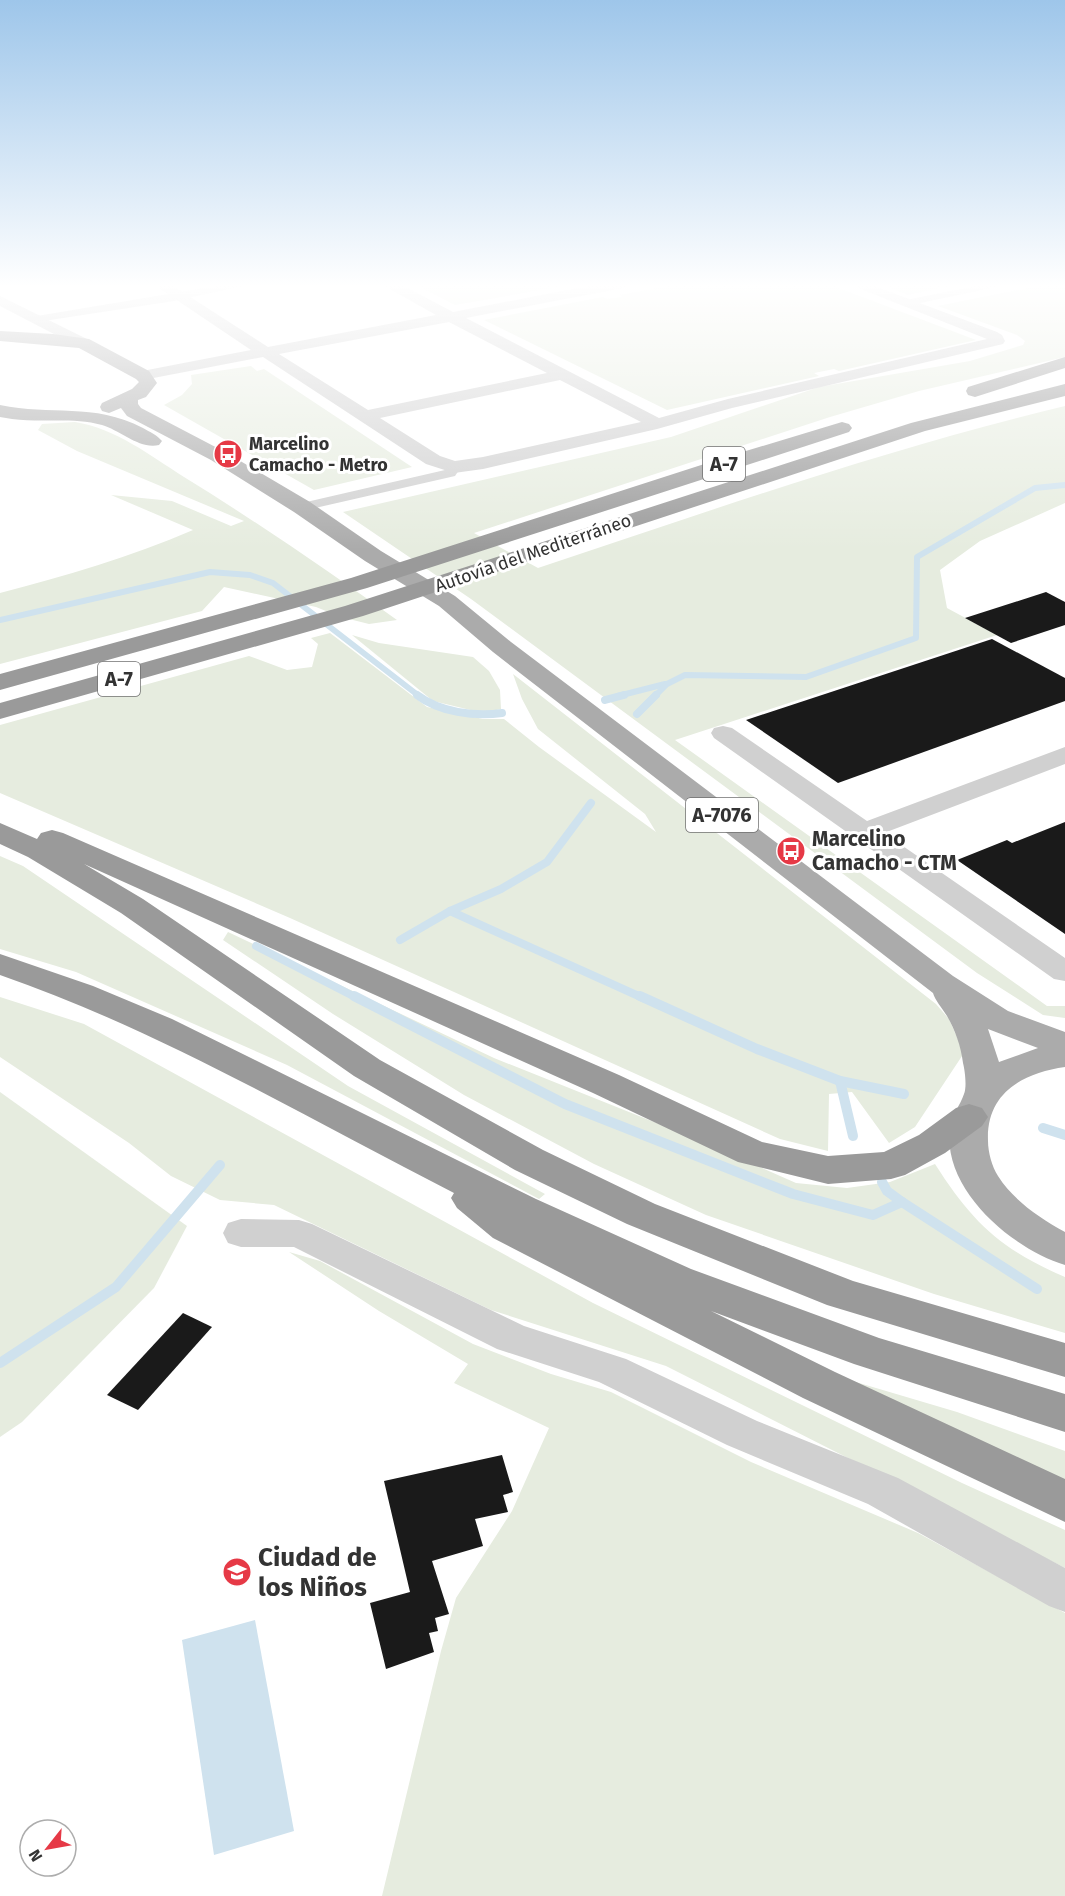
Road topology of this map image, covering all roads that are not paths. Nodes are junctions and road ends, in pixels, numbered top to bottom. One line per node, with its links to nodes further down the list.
1 (138, 372): 7 (main road)
2 (155, 372): 7 (street)
3 (298, 372): 17 (street)
4 (557, 372): 8 (street)
5 (863, 372): 18 (street)
6 (1033, 372): 9 (highway)
7 (143, 375): 12 (main road)
8 (562, 375): 17 (street); 18 (street)
9 (1065, 375)
10 (1065, 390): 21 (highway, Autovía del Mediterráneo / A-7)
11 (1065, 399): 21 (highway)
12 (129, 400): 16 (main road, A-7076); 22 (main road, A-7076)
13 (930, 404): 14 (highway)
14 (910, 409)
15 (0, 411): 16 (main road, A-7076)
16 (69, 415): 23 (main road, A-7076)
17 (365, 416): 20 (street)
18 (657, 424): 20 (street)
19 (856, 424): 24 (highway, Autovía del Mediterráneo / A-7)
20 (449, 466): 22 (street)
21 (745, 482): 25 (highway, Autovía del Mediterráneo / A-7)
22 (302, 507): 23 (main road, A-7076)
23 (502, 647): 33 (main road, A-7076)
24 (0, 682)
25 (0, 711)
26 (723, 733): 29 (street)
27 (1065, 755): 29 (street)
28 (0, 827): 36 (highway)
29 (865, 831): 32 (street)
30 (0, 832): 40 (highway)
31 (0, 963): 37 (highway)
32 (1065, 972)
33 (941, 983): 34 (main road, A-7076); 36 (main road, A-7076)
34 (1065, 1044)
35 (1065, 1055): 36 (main road)
36 (976, 1103): 39 (main road, A-7076)
37 (433, 1166): 41 (highway); 42 (highway)
38 (241, 1233): 43 (street)
39 (1065, 1250)
40 (1065, 1360)
41 (1065, 1413)
42 (1065, 1501)
43 (1065, 1591)

